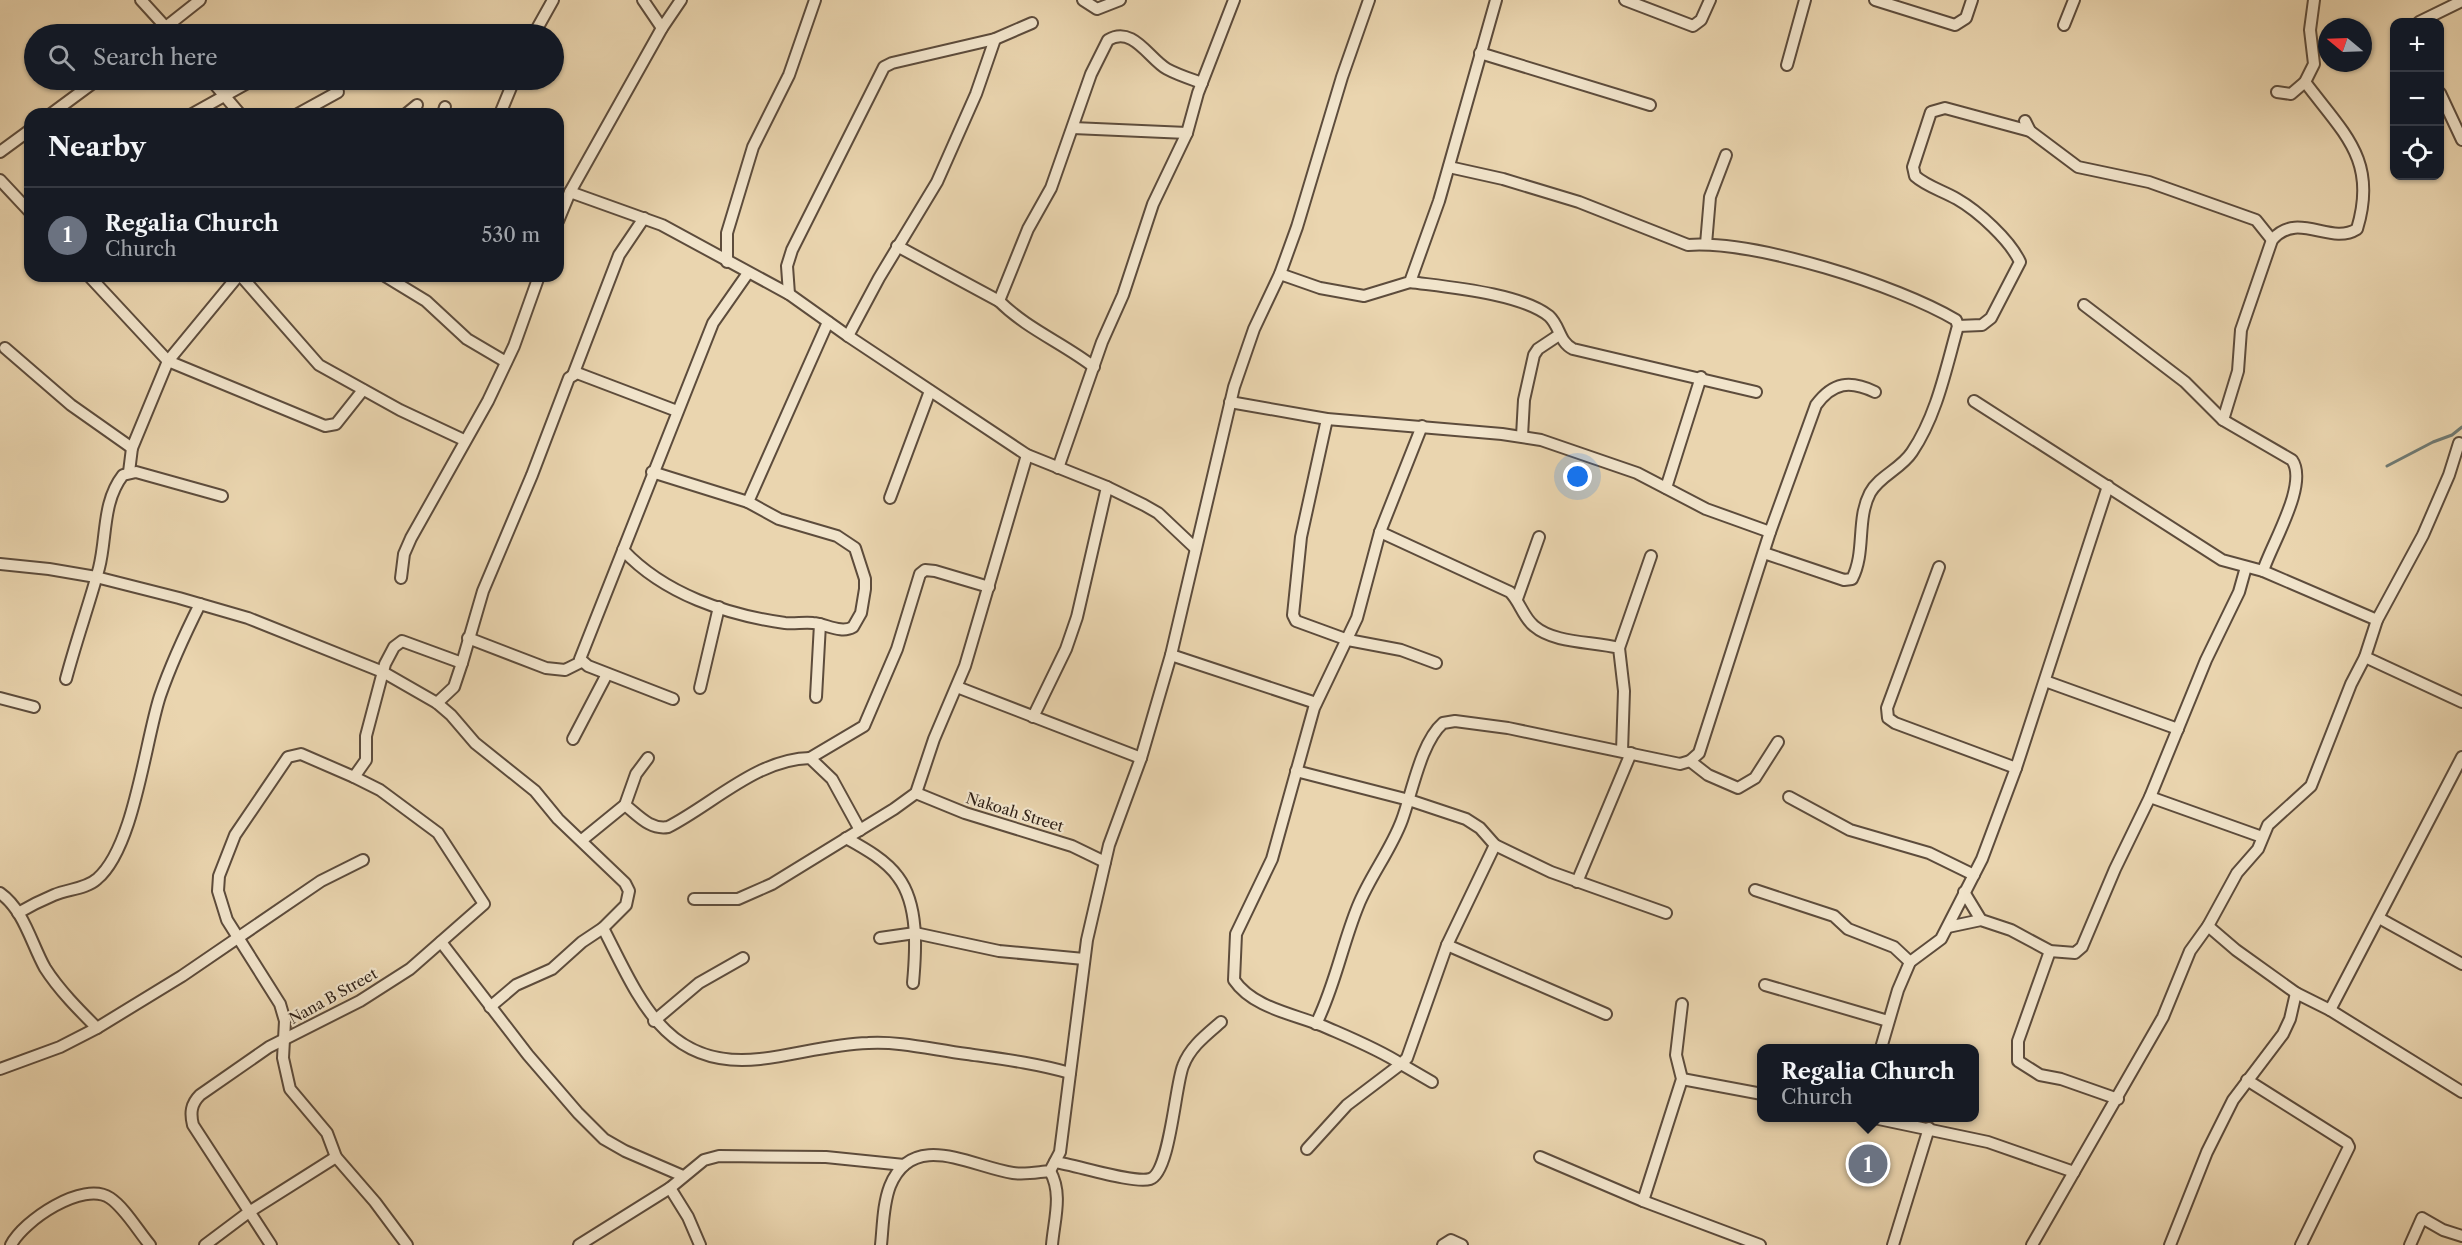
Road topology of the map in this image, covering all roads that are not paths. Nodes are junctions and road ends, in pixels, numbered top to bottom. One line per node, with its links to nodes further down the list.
1 (141, 0): 22 (street)
2 (200, 0): 23 (street)
3 (553, 0): 24 (street)
4 (644, 0): 26 (street)
5 (681, 0): 26 (street)
6 (815, 0): 63 (street)
7 (1083, 0): 8 (street)
8 (1120, 0)
9 (1234, 0): 31 (street)
10 (1369, 0): 65 (street)
11 (1497, 0): 28 (street)
12 (1625, 0): 13 (street)
13 (1710, 0)
14 (1805, 0): 29 (street)
15 (1875, 0): 16 (street)
16 (1972, 0)
17 (2074, 0): 25 (street)
18 (2314, 0): 30 (street)
19 (2462, 1): 20 (street)
20 (2427, 18)
21 (1032, 23): 27 (street)
22 (159, 24)
23 (174, 24)
24 (540, 24)
25 (2064, 25)
26 (662, 28): 56 (street)
27 (995, 39): 62 (street); 72 (street)
28 (1480, 53): 41 (street); 54 (street)
29 (1787, 65)
30 (2306, 82): 37 (street); 60 (street)
31 (1202, 84): 48 (street); 49 (street)
32 (83, 90): 42 (street)
33 (219, 90): 38 (street)
34 (236, 90): 38 (street)
35 (509, 90): 47 (street)
36 (338, 92): 45 (street)
37 (2277, 92)
38 (224, 97): 43 (street); 44 (street)
39 (2444, 103): 51 (street)
40 (417, 105): 46 (street)
41 (1650, 105)
42 (59, 108)
43 (203, 108)
44 (234, 108)
45 (309, 108)
46 (413, 108)
47 (502, 108)
48 (1073, 128): 49 (street); 73 (street)
49 (1187, 133): 82 (street)
50 (24, 134): 52 (street)
51 (2462, 140)
52 (0, 152)
53 (1726, 155): 61 (street)
54 (1449, 167): 61 (street); 71 (street)
55 (0, 180): 57 (street)
56 (570, 192): 58 (street); 59 (street)
57 (24, 206)
58 (564, 206)
59 (644, 218): 63 (street); 83 (street)
60 (2272, 240): 76 (street); 93 (street)
61 (1706, 244): 76 (street)
62 (897, 246): 73 (street); 78 (street)
63 (727, 262): 64 (street)
64 (748, 273): 72 (street); 91 (street)
65 (1280, 274): 71 (street); 90 (street)
66 (95, 282): 80 (street)
67 (235, 282): 80 (street)
68 (245, 282): 85 (street)
69 (395, 282): 81 (street)
70 (537, 282): 81 (street)
71 (1410, 282): 77 (street)
72 (789, 294): 75 (street)
73 (999, 301): 82 (street)
74 (2084, 305): 93 (street)
75 (828, 322): 78 (street); 108 (street)
76 (1958, 326): 114 (street)
77 (1559, 335): 84 (street); 95 (street)
78 (848, 336): 86 (street)
79 (5, 348): 98 (street)
80 (168, 361): 85 (street); 98 (street)
81 (506, 362): 96 (street)
82 (1094, 367): 100 (street)
83 (573, 375): 91 (street); 128 (street)
84 (1701, 377): 87 (street); 105 (street)
85 (363, 390): 96 (street)
86 (930, 391): 99 (street); 107 (street)
87 (1756, 392)
88 (1875, 392): 110 (street)
89 (1974, 401): 103 (street)
90 (1230, 402): 92 (street); 112 (street)
91 (677, 411): 102 (street)
92 (1328, 419): 94 (street); 129 (street)
93 (2223, 420): 119 (street)
94 (1422, 426): 95 (street); 109 (street)
95 (1522, 436): 105 (street)
96 (465, 440): 121 (street)
97 (2458, 443): 126 (street)
98 (132, 448): 101 (street)
99 (1027, 455): 100 (street); 122 (street)
100 (1058, 468): 104 (street)
101 (129, 471): 106 (street); 120 (street)
102 (652, 472): 108 (street); 113 (street)
103 (2108, 486): 118 (street); 139 (street)
104 (1107, 487): 112 (street); 149 (street)
105 (1666, 488): 110 (street)
106 (222, 496)
107 (890, 498)
108 (748, 502): 127 (street)
109 (1380, 532): 123 (street); 129 (street)
110 (1770, 532): 114 (street)
111 (1539, 537): 123 (street)
112 (1194, 547): 131 (street)
113 (624, 549): 125 (street); 133 (street)
114 (1764, 553): 158 (street)
115 (1651, 556): 130 (street)
116 (0, 564): 120 (street)
117 (1939, 567): 159 (street)
118 (2246, 567): 119 (street); 150 (street)
119 (2263, 571): 126 (street)
120 (96, 577): 124 (street); 138 (street)
121 (401, 578)
122 (989, 587): 140 (street); 156 (street)
123 (1517, 599): 130 (street)
124 (200, 604): 136 (street); 180 (street)
125 (720, 607): 127 (street); 141 (street)
126 (2378, 620): 132 (street)
127 (820, 624): 142 (street)
128 (468, 638): 133 (street); 134 (street)
129 (1348, 640): 135 (street); 147 (street)
130 (1619, 648): 153 (street)
131 (1171, 655): 147 (street); 157 (street)
132 (2365, 657): 145 (street); 168 (street)
133 (581, 662): 137 (street)
134 (462, 663): 136 (street); 146 (street)
135 (1436, 663)
136 (383, 672): 146 (street); 161 (street)
137 (607, 674): 144 (street); 151 (street)
138 (66, 679)
139 (2045, 681): 150 (street); 159 (street)
140 (957, 687): 149 (street); 162 (street)
141 (700, 688)
142 (816, 697)
143 (0, 698): 148 (street)
144 (673, 699)
145 (2462, 702)
146 (437, 703): 170 (street)
147 (1316, 703): 160 (street)
148 (34, 707)
149 (1033, 717): 157 (street)
150 (2178, 729): 164 (street)
151 (573, 739)
152 (1778, 742): 158 (street)
153 (1626, 752): 158 (street); 165 (street); 175 (street)
154 (2462, 757): 182 (street)
155 (648, 758): 166 (street)
156 (810, 758): 166 (street); 167 (street)
157 (1141, 758): 173 (street)
158 (1690, 761)
159 (2016, 768): 174 (street)
160 (1296, 771): 165 (street); 207 (street)
161 (354, 777): 188 (street); 190 (street, Nana B Street)
162 (916, 793): 167 (street); 173 (street, Nakoah Street)
163 (1789, 797): 174 (street)
164 (2150, 797): 168 (street); 192 (street)
165 (1409, 800): 171 (street); 207 (street)
166 (625, 805): 170 (street)
167 (860, 830): 169 (street)
168 (2262, 837): 184 (street)
169 (846, 838): 179 (street); 187 (street)
170 (582, 840): 186 (street)
171 (1495, 845): 175 (street); 191 (street)
172 (363, 860): 188 (street)
173 (1105, 862): 194 (street)
174 (1974, 875): 177 (street)
175 (1577, 882): 181 (street)
176 (1755, 890): 195 (street)
177 (1964, 892): 183 (street); 185 (street)
178 (0, 893): 180 (street)
179 (694, 899)
180 (18, 913): 208 (street)
181 (1666, 913)
182 (2379, 918): 196 (street); 202 (street)
183 (1981, 920): 185 (street); 192 (street)
184 (2208, 926): 199 (street); 219 (street)
185 (1948, 927): 195 (street)
186 (603, 928): 201 (street); 204 (street)
187 (915, 933): 189 (street); 194 (street); 197 (street)
188 (238, 938): 208 (street); 209 (street)
189 (880, 938)
190 (441, 942): 201 (street); 209 (street, Nana B Street)
191 (1447, 945): 203 (street); 211 (street)
192 (2050, 951): 219 (street)
193 (743, 958): 204 (street)
194 (1084, 959): 213 (street)
195 (1911, 962): 205 (street)
196 (2462, 963)
197 (913, 983)
198 (1765, 985): 205 (street)
199 (2296, 993): 202 (street); 215 (street)
200 (1682, 1004): 214 (street)
201 (490, 1007): 228 (street)
202 (2330, 1010): 217 (street)
203 (1606, 1014)
204 (654, 1021): 213 (street)
205 (1888, 1021): 210 (street)
206 (1221, 1022): 226 (street)
207 (1316, 1023): 211 (street)
208 (98, 1028): 212 (street)
209 (283, 1041): 223 (street); 231 (street, Nana B Street)
210 (1882, 1044)
211 (1401, 1064): 216 (street); 222 (street)
212 (0, 1069)
213 (1070, 1073): 226 (street)
214 (1682, 1079): 218 (street); 230 (street)
215 (2247, 1080): 233 (street); 248 (street)
216 (1432, 1082)
217 (2462, 1092)
218 (1757, 1093)
219 (2118, 1099): 227 (street)
220 (1896, 1122): 221 (street)
221 (1929, 1128): 227 (street); 246 (street)
222 (1307, 1149)
223 (336, 1157): 231 (street); 238 (street)
224 (1540, 1157): 230 (street)
225 (904, 1165): 226 (street); 228 (street); 241 (street)
226 (1053, 1166): 242 (street)
227 (2074, 1172): 247 (street)
228 (683, 1176): 229 (street)
229 (670, 1188): 239 (street); 240 (street)
230 (1643, 1201): 245 (street)
231 (249, 1212): 236 (street); 237 (street)
232 (2462, 1236): 249 (street)
233 (2174, 1244)
234 (11, 1245): 235 (street)
235 (150, 1245)
236 (205, 1245)
237 (271, 1245)
238 (407, 1245)
239 (579, 1245)
240 (700, 1245)
241 (881, 1245)
242 (1052, 1245)
243 (1443, 1245): 244 (street)
244 (1462, 1245)
245 (1758, 1245)
246 (1893, 1245)
247 (2032, 1245)
248 (2301, 1245)
249 (2410, 1245)

